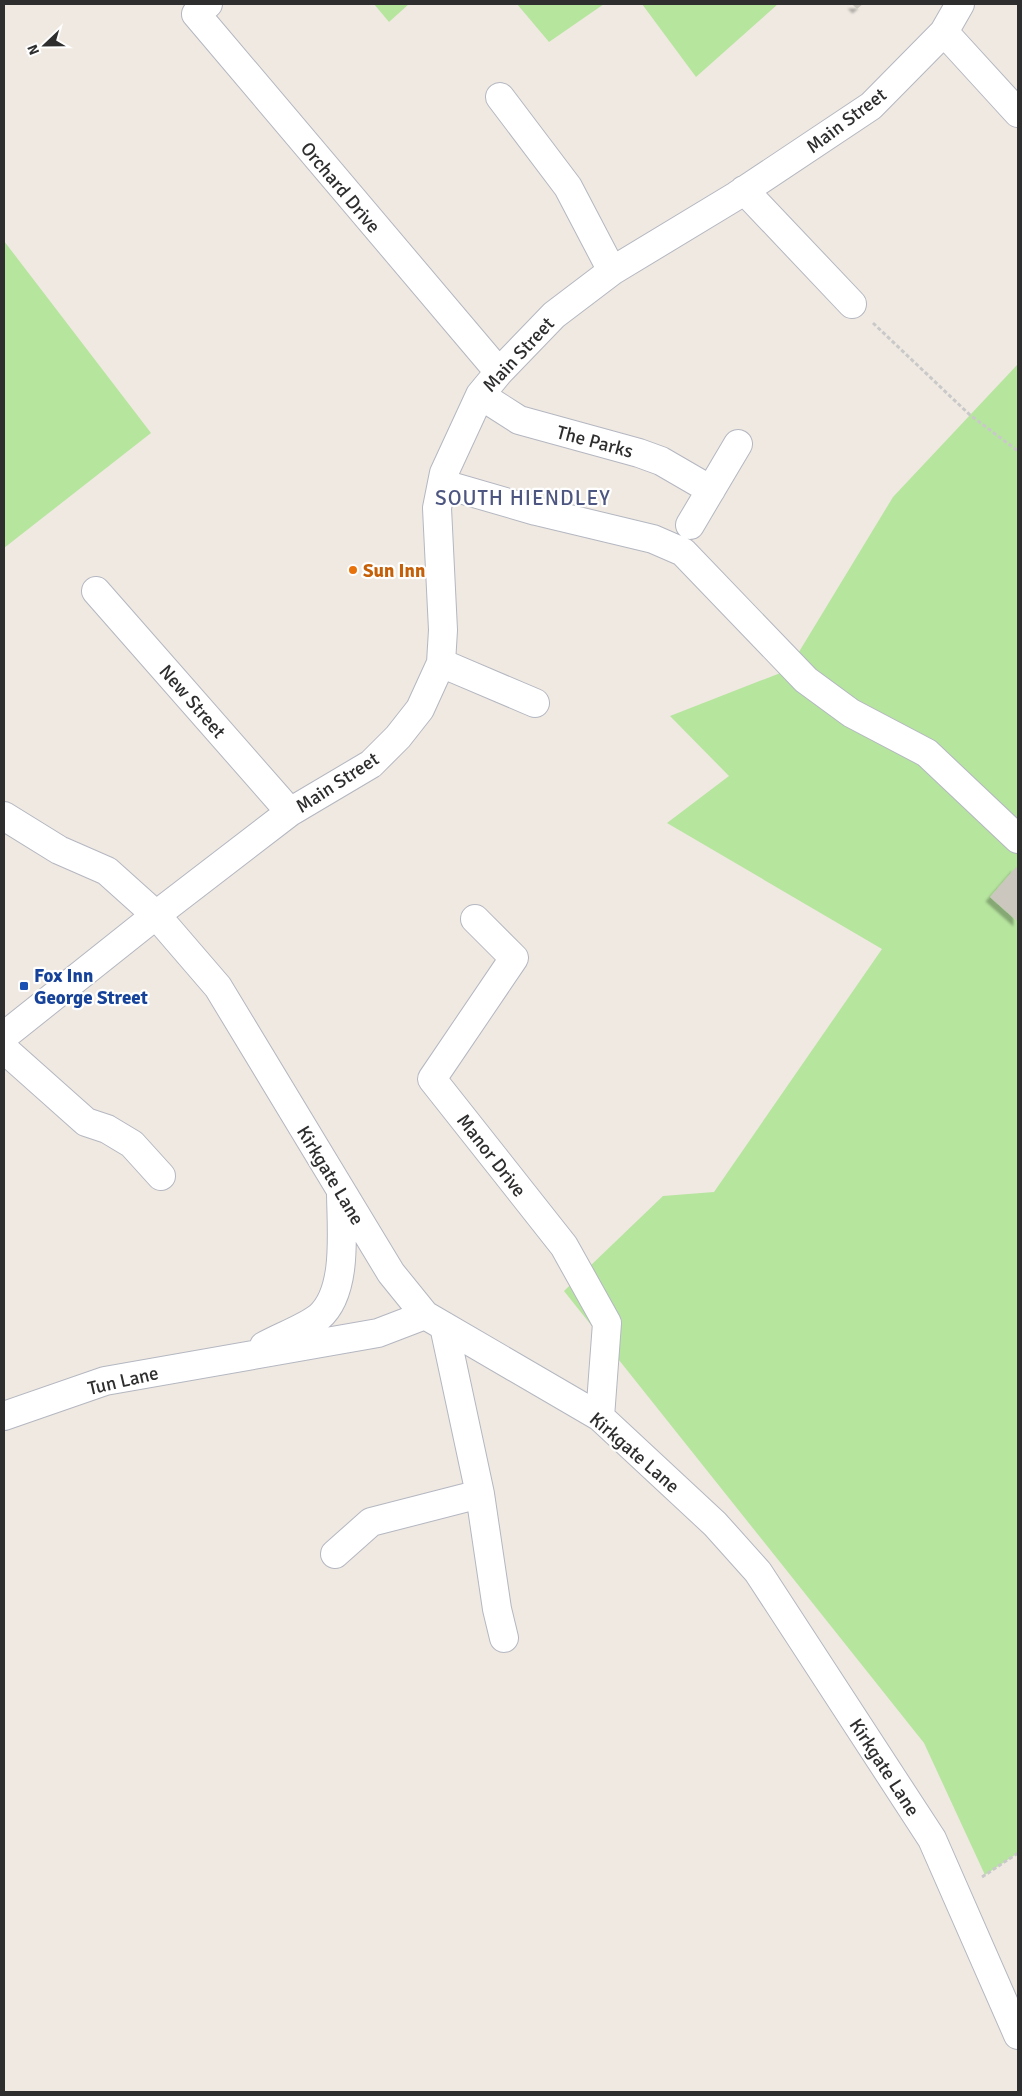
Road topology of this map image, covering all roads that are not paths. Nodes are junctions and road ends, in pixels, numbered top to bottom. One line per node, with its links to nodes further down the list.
1 (208, 4): 9 (street, Orchard Drive)
2 (960, 4): 3 (street, Main Street)
3 (944, 32): 5 (street); 6 (street, Main Street)
4 (500, 97): 7 (street)
5 (1018, 113)
6 (744, 190): 7 (street, Main Street); 8 (street)
7 (612, 271): 9 (street, Main Street)
8 (852, 304)
9 (499, 372): 10 (street, Main Street)
10 (480, 395): 12 (street, Main Street); 13 (street, The Parks)
11 (738, 444): 13 (street)
12 (443, 484): 16 (street, Main Street); 20 (street)
13 (711, 490): 14 (street)
14 (690, 524)
15 (96, 591): 18 (street, New Street)
16 (441, 663): 17 (street); 18 (street, Main Street)
17 (536, 703)
18 (290, 812): 21 (street, Main Street)
19 (4, 816): 21 (street, Kirkgate Lane)
20 (1018, 839)
21 (156, 914): 23 (street, Main Street); 26 (street, Kirkgate Lane)
22 (475, 919): 30 (street, Manor Drive)
23 (4, 1036)
24 (4, 1049): 25 (street)
25 (161, 1176)
26 (341, 1191): 27 (street, Kirkgate Lane); 28 (street, Tun Lane)
27 (435, 1320): 28 (street, Tun Lane); 30 (street, Kirkgate Lane); 31 (street)
28 (246, 1356): 29 (street, Tun Lane)
29 (4, 1416)
30 (600, 1417): 34 (street, Kirkgate Lane)
31 (480, 1494): 32 (street); 33 (street)
32 (335, 1554)
33 (504, 1638)
34 (1018, 2035)

